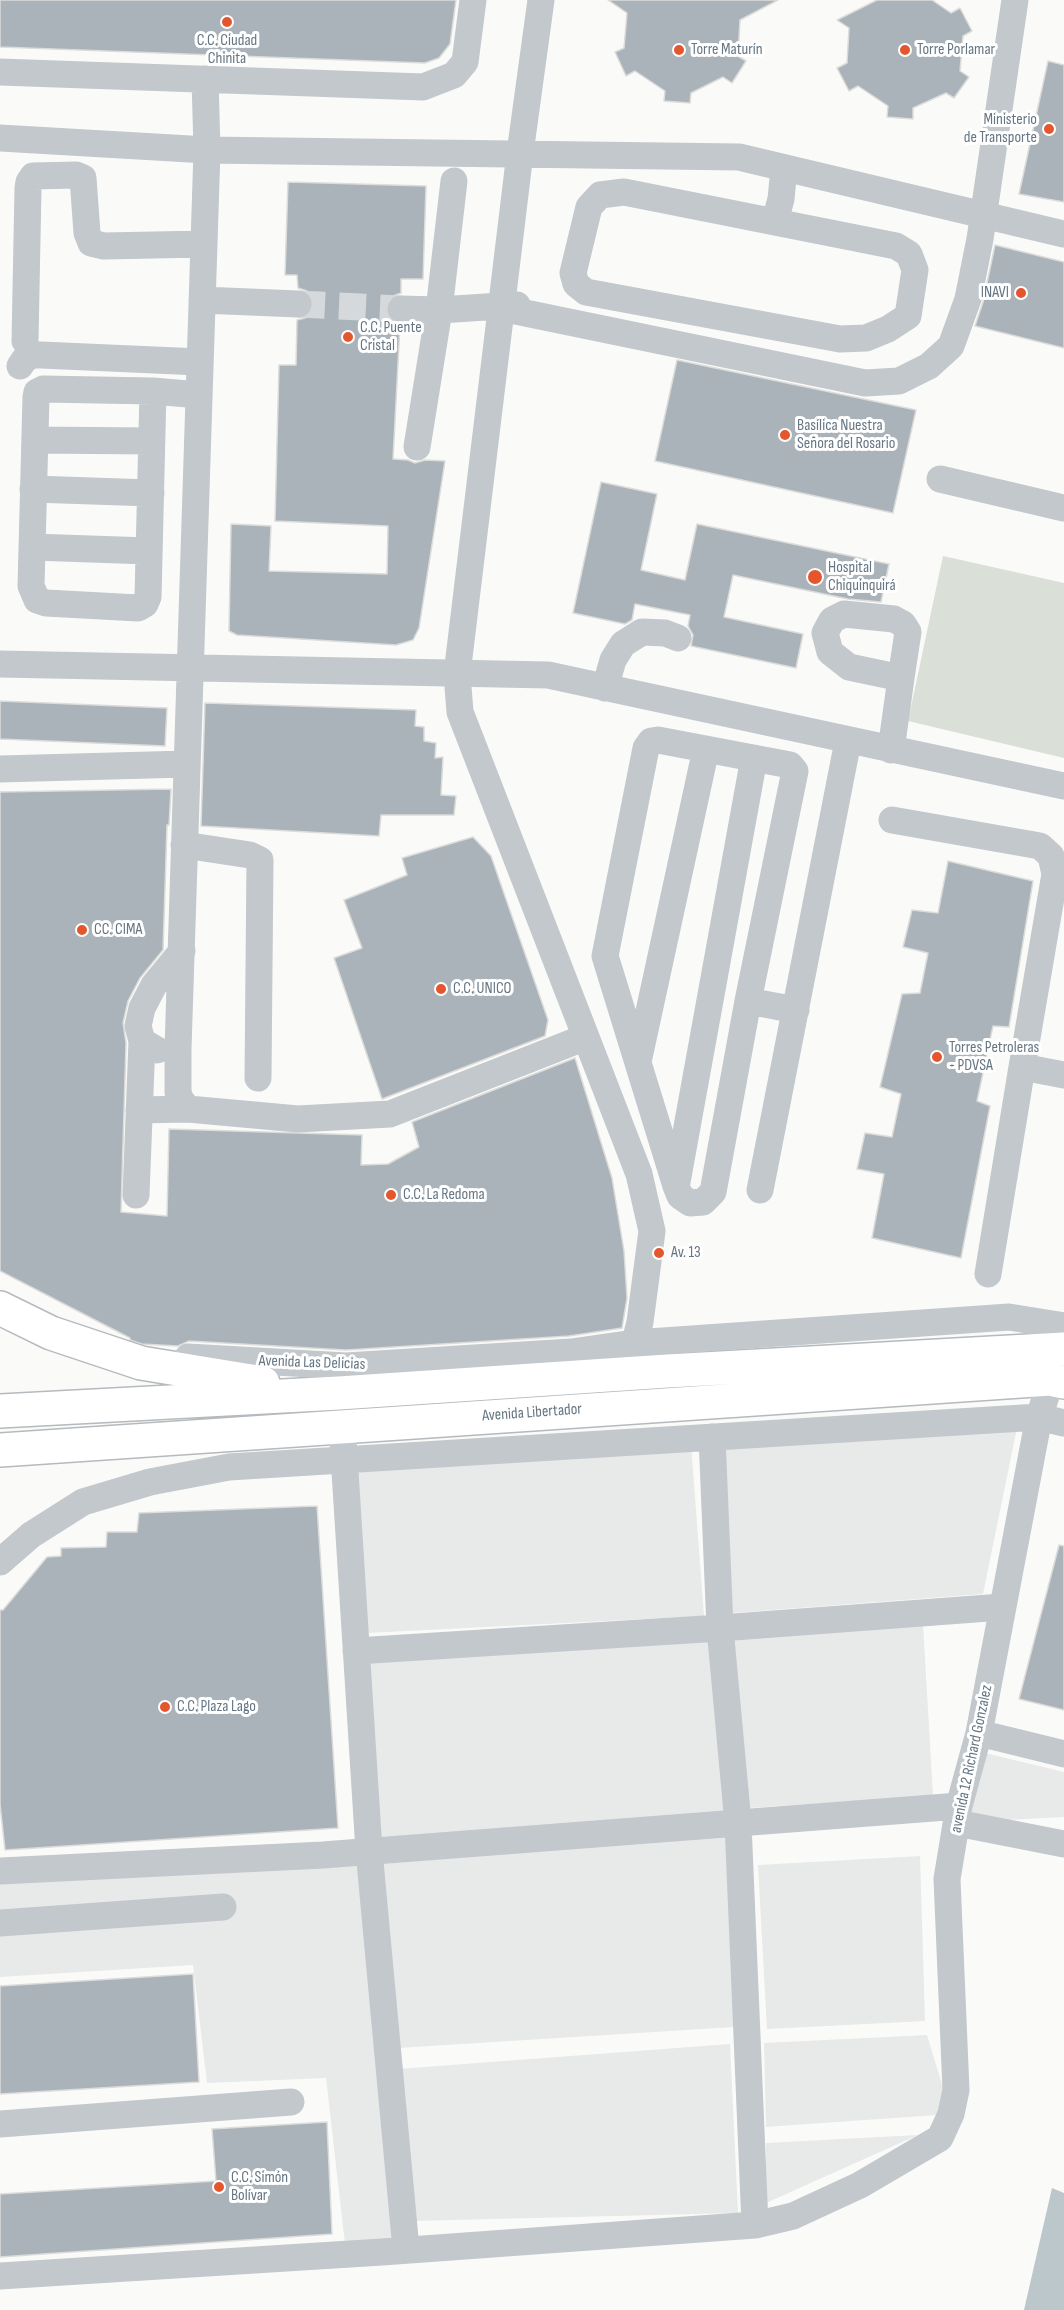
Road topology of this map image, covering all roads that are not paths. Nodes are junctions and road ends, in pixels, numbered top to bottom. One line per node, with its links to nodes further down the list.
1 (473, 0): 5 (street)
2 (541, 0): 8 (street)
3 (1015, 0): 11 (street)
4 (0, 72): 5 (street)
5 (205, 79): 7 (street)
6 (0, 138): 7 (street)
7 (207, 150): 8 (street); 14 (street)
8 (520, 153): 9 (street); 17 (street)
9 (784, 168): 11 (street); 12 (street)
10 (454, 181): 19 (street)
11 (982, 214): 13 (street); 20 (street)
12 (775, 221): 20 (street); 20 (street)
13 (1064, 234)
14 (204, 244): 15 (street); 21 (street)
15 (202, 300): 16 (street); 21 (street)
16 (298, 304)
17 (501, 308): 19 (street); 20 (street); 36 (street)
18 (401, 309): 19 (street)
19 (439, 310): 26 (street)
20 (693, 331)
21 (200, 362): 23 (street)
22 (153, 391): 23 (street); 24 (street); 25 (street)
23 (199, 395): 35 (street)
24 (34, 440): 25 (street); 28 (street)
25 (152, 441): 29 (street)
26 (417, 447)
27 (940, 479): 30 (street)
28 (33, 489): 29 (street); 31 (street)
29 (151, 493): 32 (street)
30 (1064, 508)
31 (32, 547): 32 (street); 32 (street)
32 (149, 551)
33 (678, 638): 38 (street)
34 (0, 664): 35 (street)
35 (190, 668): 36 (street); 43 (street)
36 (457, 674): 38 (street); 53 (street)
37 (901, 678): 41 (street)
38 (605, 688): 39 (street)
39 (848, 741): 41 (street); 51 (street)
40 (706, 749): 42 (street); 56 (street); 56 (street)
41 (891, 750): 45 (street)
42 (754, 758): 49 (street); 62 (street)
43 (187, 764): 44 (street); 47 (street)
44 (0, 769)
45 (1064, 786)
46 (892, 820): 57 (street)
47 (184, 845): 48 (street); 59 (street)
48 (182, 951): 50 (street); 52 (street)
49 (748, 1001): 51 (street); 62 (street)
50 (142, 1008): 52 (street); 54 (street)
51 (796, 1010): 63 (street)
52 (180, 1016): 55 (street)
53 (586, 1037): 60 (street); 69 (street)
54 (142, 1041): 55 (street); 61 (street)
55 (178, 1049): 60 (street)
56 (637, 1063): 62 (street)
57 (1022, 1067): 58 (street); 65 (street)
58 (1064, 1075)
59 (258, 1078)
60 (188, 1109): 61 (street)
61 (140, 1110): 64 (street)
62 (676, 1186)
63 (760, 1190)
64 (136, 1195)
65 (988, 1274)
66 (0, 1298): 69 (street, Avenida Las Delicias)
67 (0, 1308): 71 (main road)
68 (1063, 1338): 69 (main road, Avenida Libertador); 70 (street, avenida 12 Richard Gonzalez)
69 (630, 1358): 71 (main road, Avenida Libertador)
70 (1057, 1381): 73 (street, avenida 12 Richard Gonzalez); 74 (main road, Avenida Libertador)
71 (339, 1393): 72 (main road, Avenida Libertador)
72 (0, 1411)
73 (1051, 1420): 75 (street); 79 (street, avenida 12 Richard Gonzalez)
74 (341, 1426): 76 (main road, Avenida Libertador); 77 (street)
75 (712, 1437): 77 (street); 80 (street)
76 (0, 1450)
77 (345, 1459): 78 (street); 81 (street)
78 (0, 1562)
79 (1002, 1607): 80 (street); 82 (street, avenida 12 Richard Gonzalez)
80 (720, 1628): 81 (street); 85 (street)
81 (356, 1651): 87 (street)
82 (979, 1733): 83 (street); 84 (street, avenida 12 Richard Gonzalez)
83 (1064, 1754)
84 (958, 1814): 85 (street); 86 (street); 93 (street, avenida 12 Richard Gonzalez)
85 (738, 1823): 87 (street); 93 (street)
86 (1064, 1844)
87 (369, 1851): 88 (street); 94 (street)
88 (0, 1871)
89 (223, 1907): 90 (street)
90 (0, 1923)
91 (291, 2102): 92 (street)
92 (0, 2124)
93 (755, 2224): 94 (street)
94 (405, 2249): 95 (street)
95 (0, 2276)

